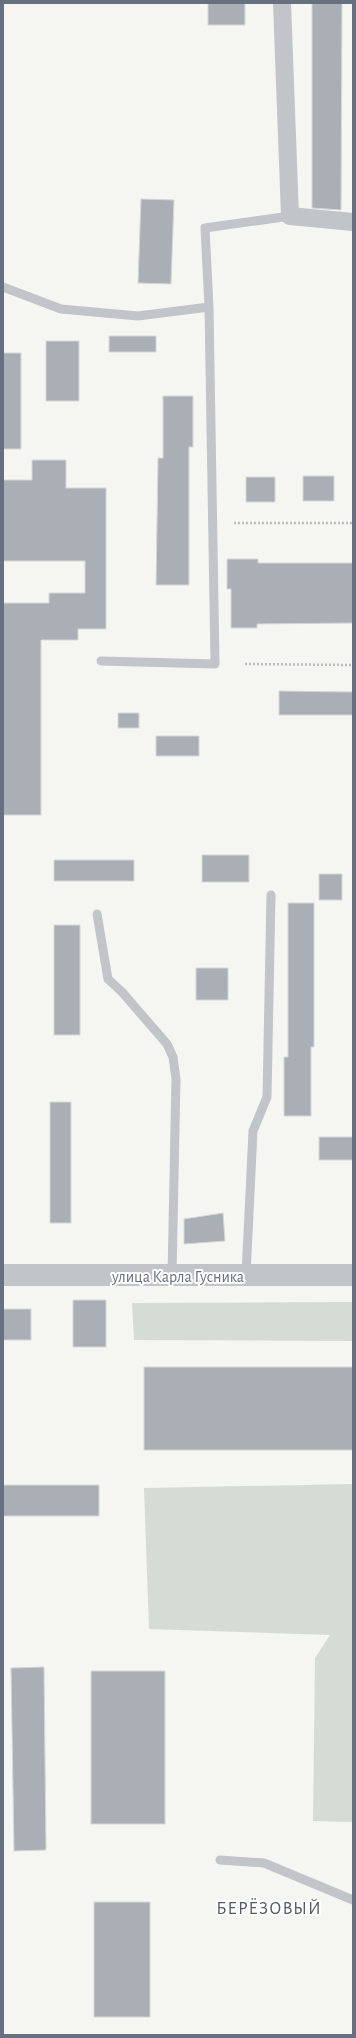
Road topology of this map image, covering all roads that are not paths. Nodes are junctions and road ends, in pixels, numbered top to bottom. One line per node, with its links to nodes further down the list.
1 (282, 3): 2 (street)
2 (290, 216): 3 (street); 5 (lane)
3 (353, 222)
4 (3, 287): 5 (lane)
5 (210, 308): 6 (lane)
6 (101, 661)
7 (271, 895): 12 (lane)
8 (97, 914): 11 (lane)
9 (3, 1275): 11 (street, улица Карла Гусника)
10 (353, 1275): 12 (street, улица Карла Гусника)
11 (172, 1276): 12 (street, улица Карла Гусника)
12 (246, 1276)
13 (220, 1860): 14 (lane)
14 (353, 1900)

